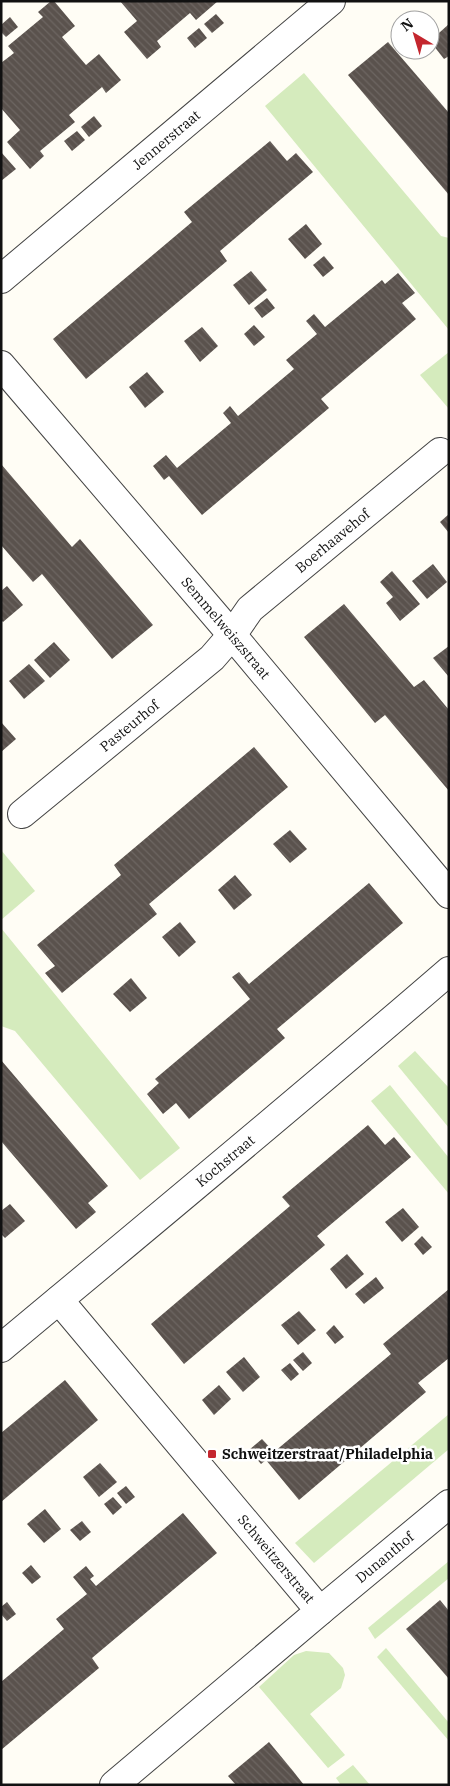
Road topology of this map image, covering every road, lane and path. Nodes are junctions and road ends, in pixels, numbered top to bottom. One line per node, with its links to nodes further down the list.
1 (331, 1): 2 (street, Jennerstraat)
2 (1, 279)
3 (1, 365): 5 (street, Semmelweiszstraat)
4 (440, 452): 5 (street, Boerhaavehof)
5 (232, 635): 6 (street, Pasteurhof); 7 (street, Semmelweiszstraat)
6 (22, 814)
7 (449, 894)
8 (449, 972): 9 (street, Kochstraat)
9 (59, 1300): 10 (street, Kochstraat); 12 (street, Schweitzerstraat)
10 (1, 1348)
11 (449, 1504): 12 (street, Dunanthof)
12 (320, 1611): 13 (street, Schweitzerstraat)
13 (114, 1785)

